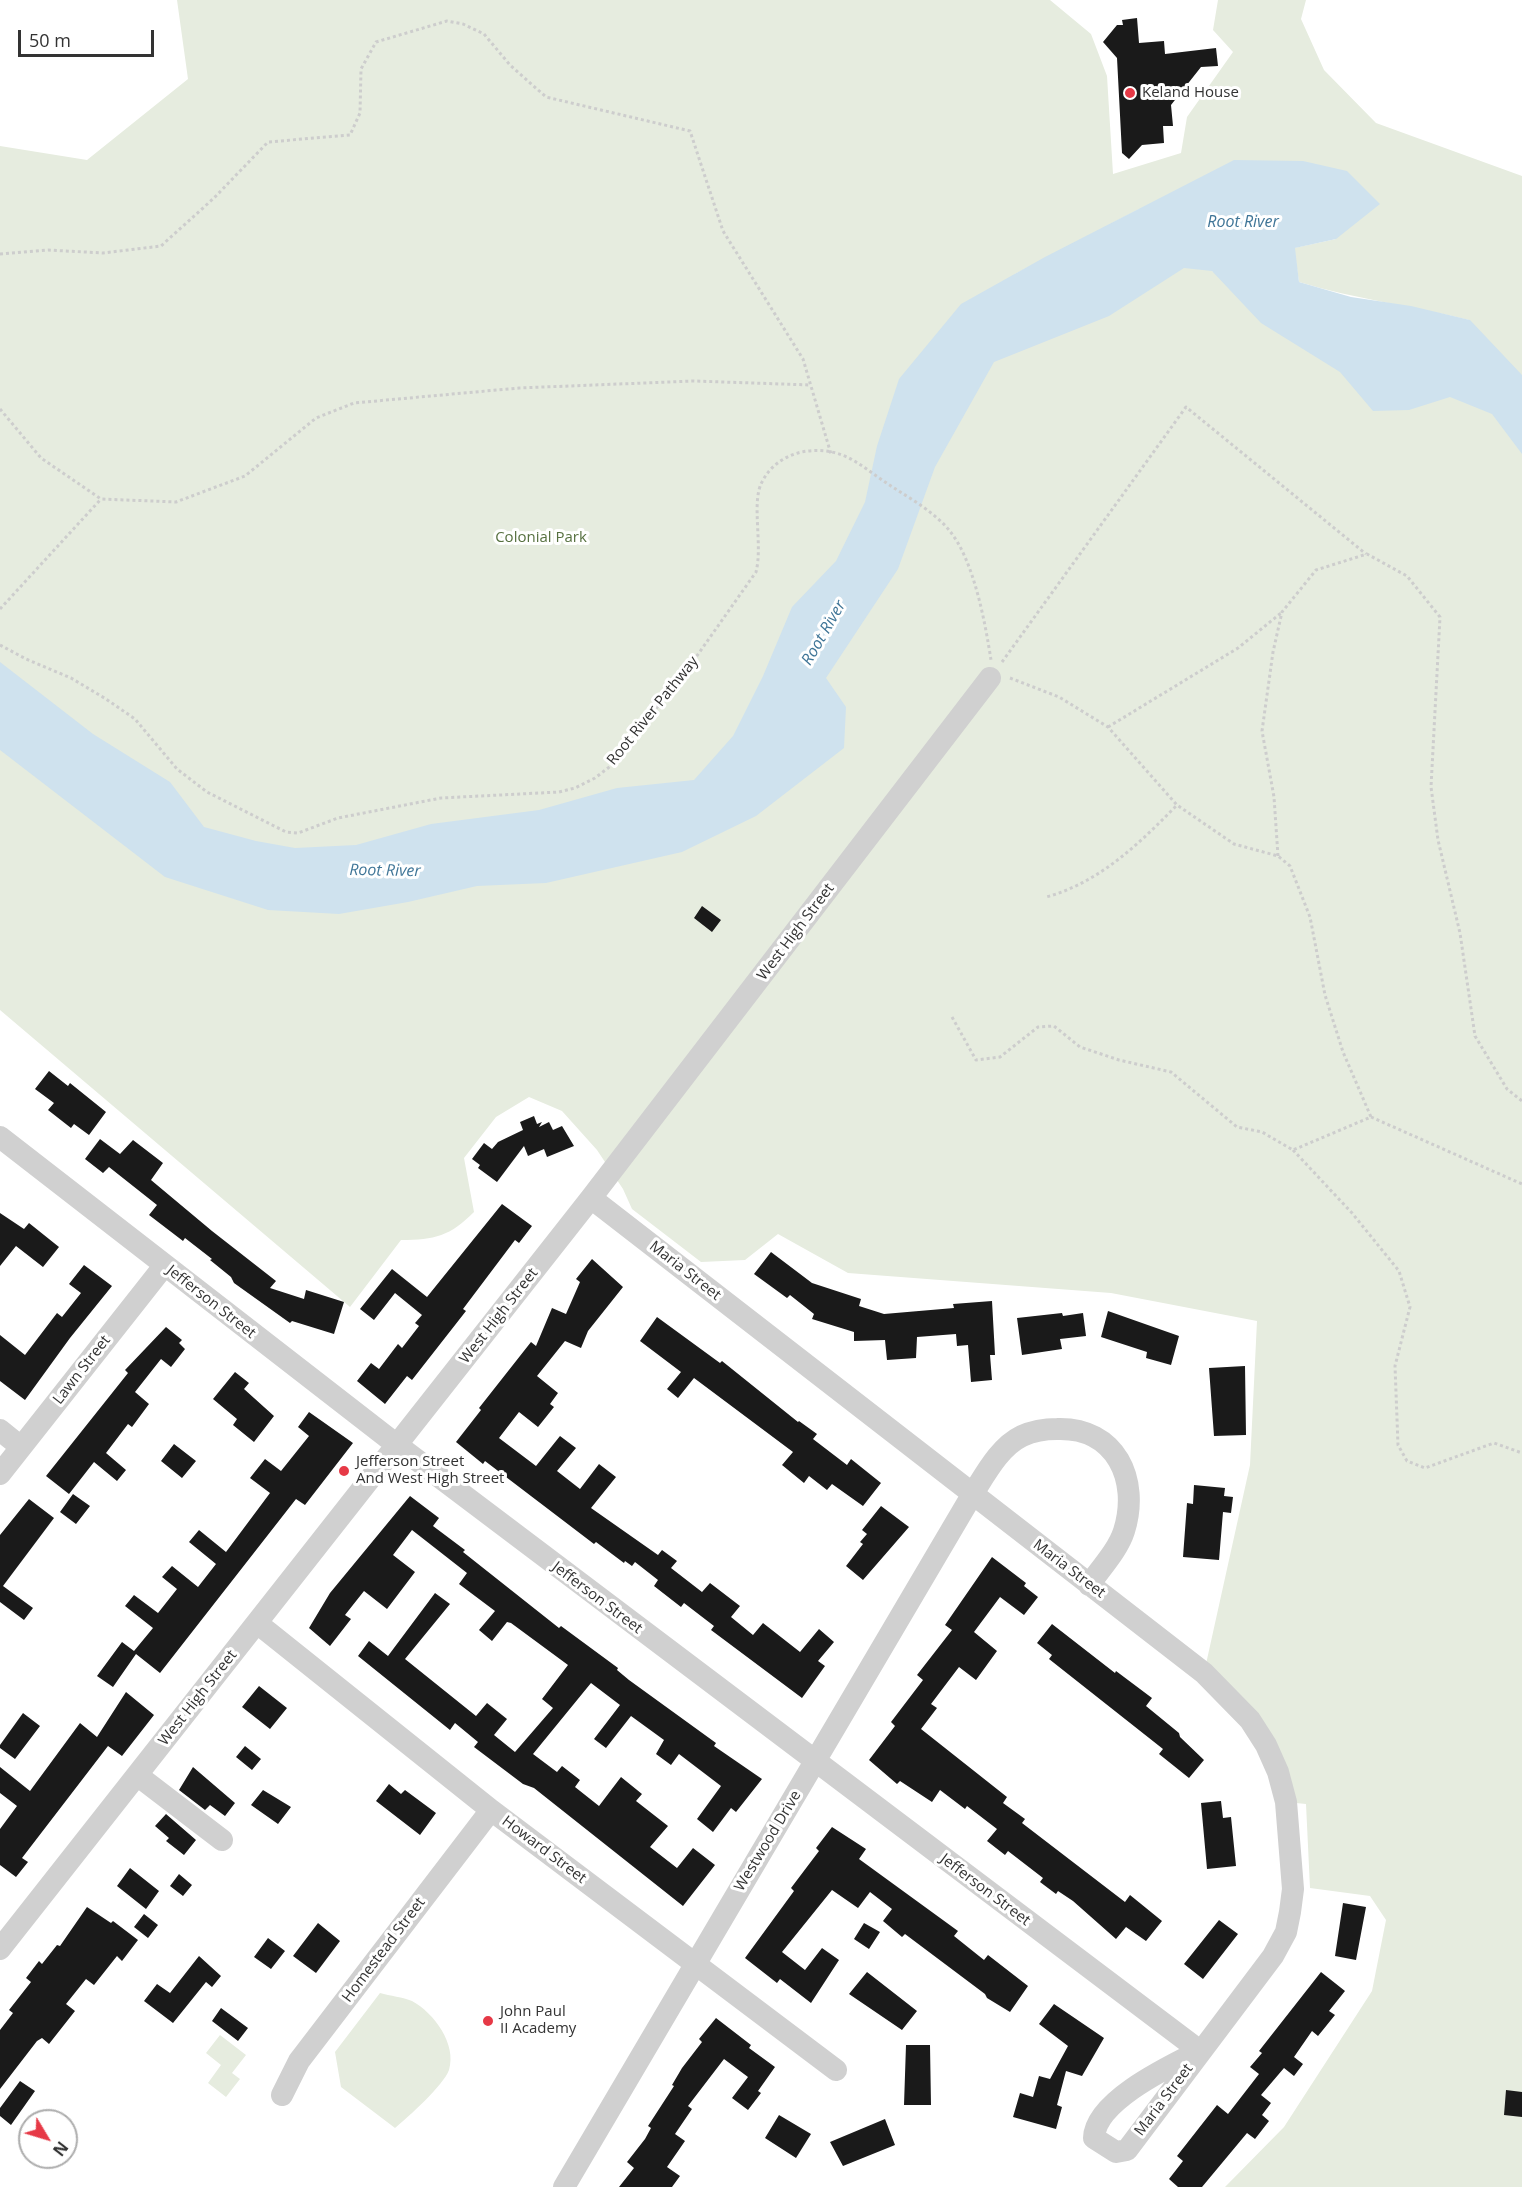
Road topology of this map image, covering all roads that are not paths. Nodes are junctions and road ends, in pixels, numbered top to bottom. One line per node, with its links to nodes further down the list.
1 (990, 678): 3 (street, West High Street)
2 (0, 1137): 4 (street, Jefferson Street)
3 (591, 1198): 6 (street, West High Street); 9 (street, Maria Street)
4 (164, 1266): 6 (street, Jefferson Street); 7 (street, Lawn Street)
5 (0, 1430): 7 (street)
6 (397, 1445): 11 (street, West High Street); 12 (street, Jefferson Street)
7 (21, 1447): 8 (street, Lawn Street)
8 (0, 1474)
9 (972, 1495): 10 (street, Maria Street); 10 (street, Westwood Drive); 12 (street, Westwood Drive)
10 (1089, 1585): 18 (street, Maria Street)
11 (257, 1623): 13 (street, West High Street); 14 (street, Howard Street)
12 (814, 1763): 17 (street, Westwood Drive); 18 (street, Jefferson Street)
13 (137, 1775): 15 (street); 16 (street, West High Street)
14 (491, 1810): 17 (street, Howard Street); 20 (street, Homestead Street)
15 (222, 1840)
16 (0, 1949)
17 (695, 1964): 19 (street, Howard Street); 21 (street, Westwood Drive)
18 (1200, 2051): 18 (street, Maria Street)
19 (836, 2070)
20 (282, 2094)
21 (564, 2187)

